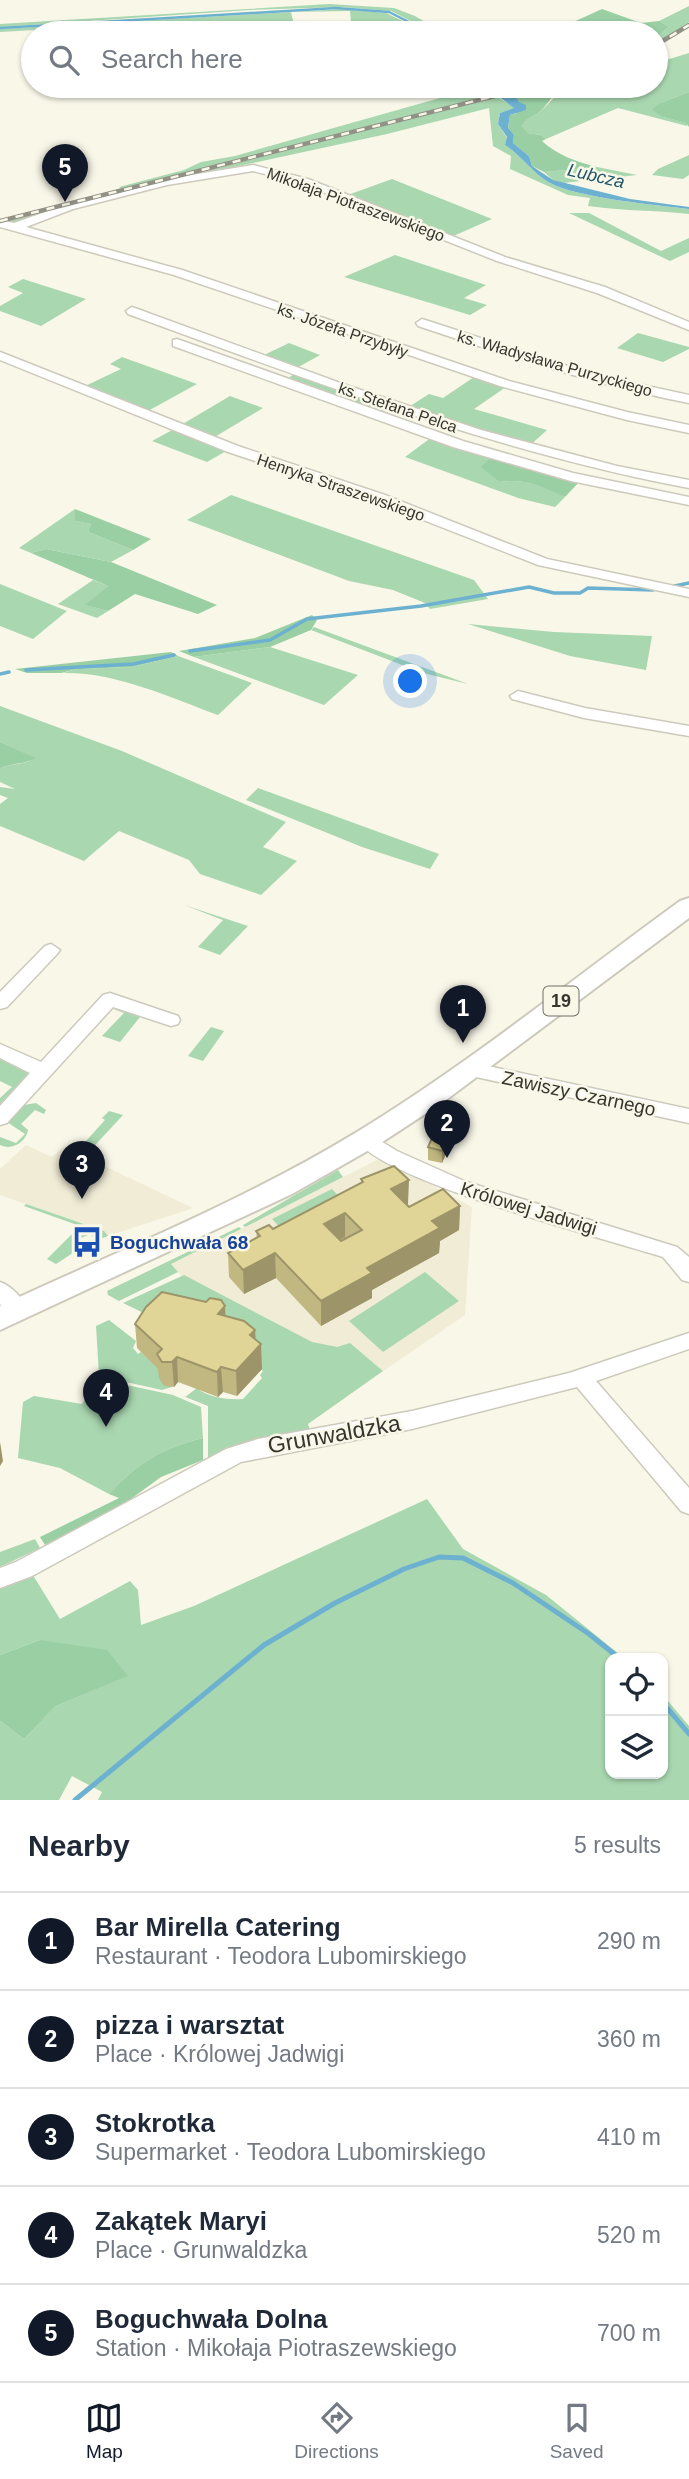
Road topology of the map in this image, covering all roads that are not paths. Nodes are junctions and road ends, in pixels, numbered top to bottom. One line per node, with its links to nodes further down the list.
1 (0, 223): 2 (street, ks. Józefa Przybyły)
2 (15, 227): 5 (street, Mikołaja Piotraszewskiego); 9 (street, ks. Józefa Przybyły)
3 (132, 311): 10 (street, ks. Stefana Pelca)
4 (422, 323): 8 (street, ks. Władysława Purzyckiego)
5 (689, 326)
6 (177, 343): 12 (street, ks. Stefana Pelca)
7 (0, 356): 14 (street, Henryka Straszewskiego)
8 (689, 399)
9 (689, 429)
10 (670, 481): 11 (street, ks. Stefana Pelca); 12 (street)
11 (689, 484)
12 (662, 496): 13 (street, ks. Stefana Pelca)
13 (689, 500)
14 (689, 593)
15 (518, 696): 16 (street)
16 (689, 731)
17 (689, 906): 22 (highway, 19)
18 (51, 950): 19 (street)
19 (0, 1003)
20 (171, 1020): 23 (street)
21 (0, 1050): 23 (street)
22 (470, 1069): 24 (street, Zawiszy Czarnego); 26 (highway, 19)
23 (44, 1072): 25 (street)
24 (689, 1116)
25 (0, 1118)
26 (366, 1139): 27 (street, Królowej Jadwigi); 28 (highway, 19)
27 (689, 1274)
28 (6, 1306)
29 (689, 1341): 30 (street, Grunwaldzka)
30 (583, 1377): 31 (street); 32 (street, Grunwaldzka)
31 (689, 1504)
32 (0, 1577)

